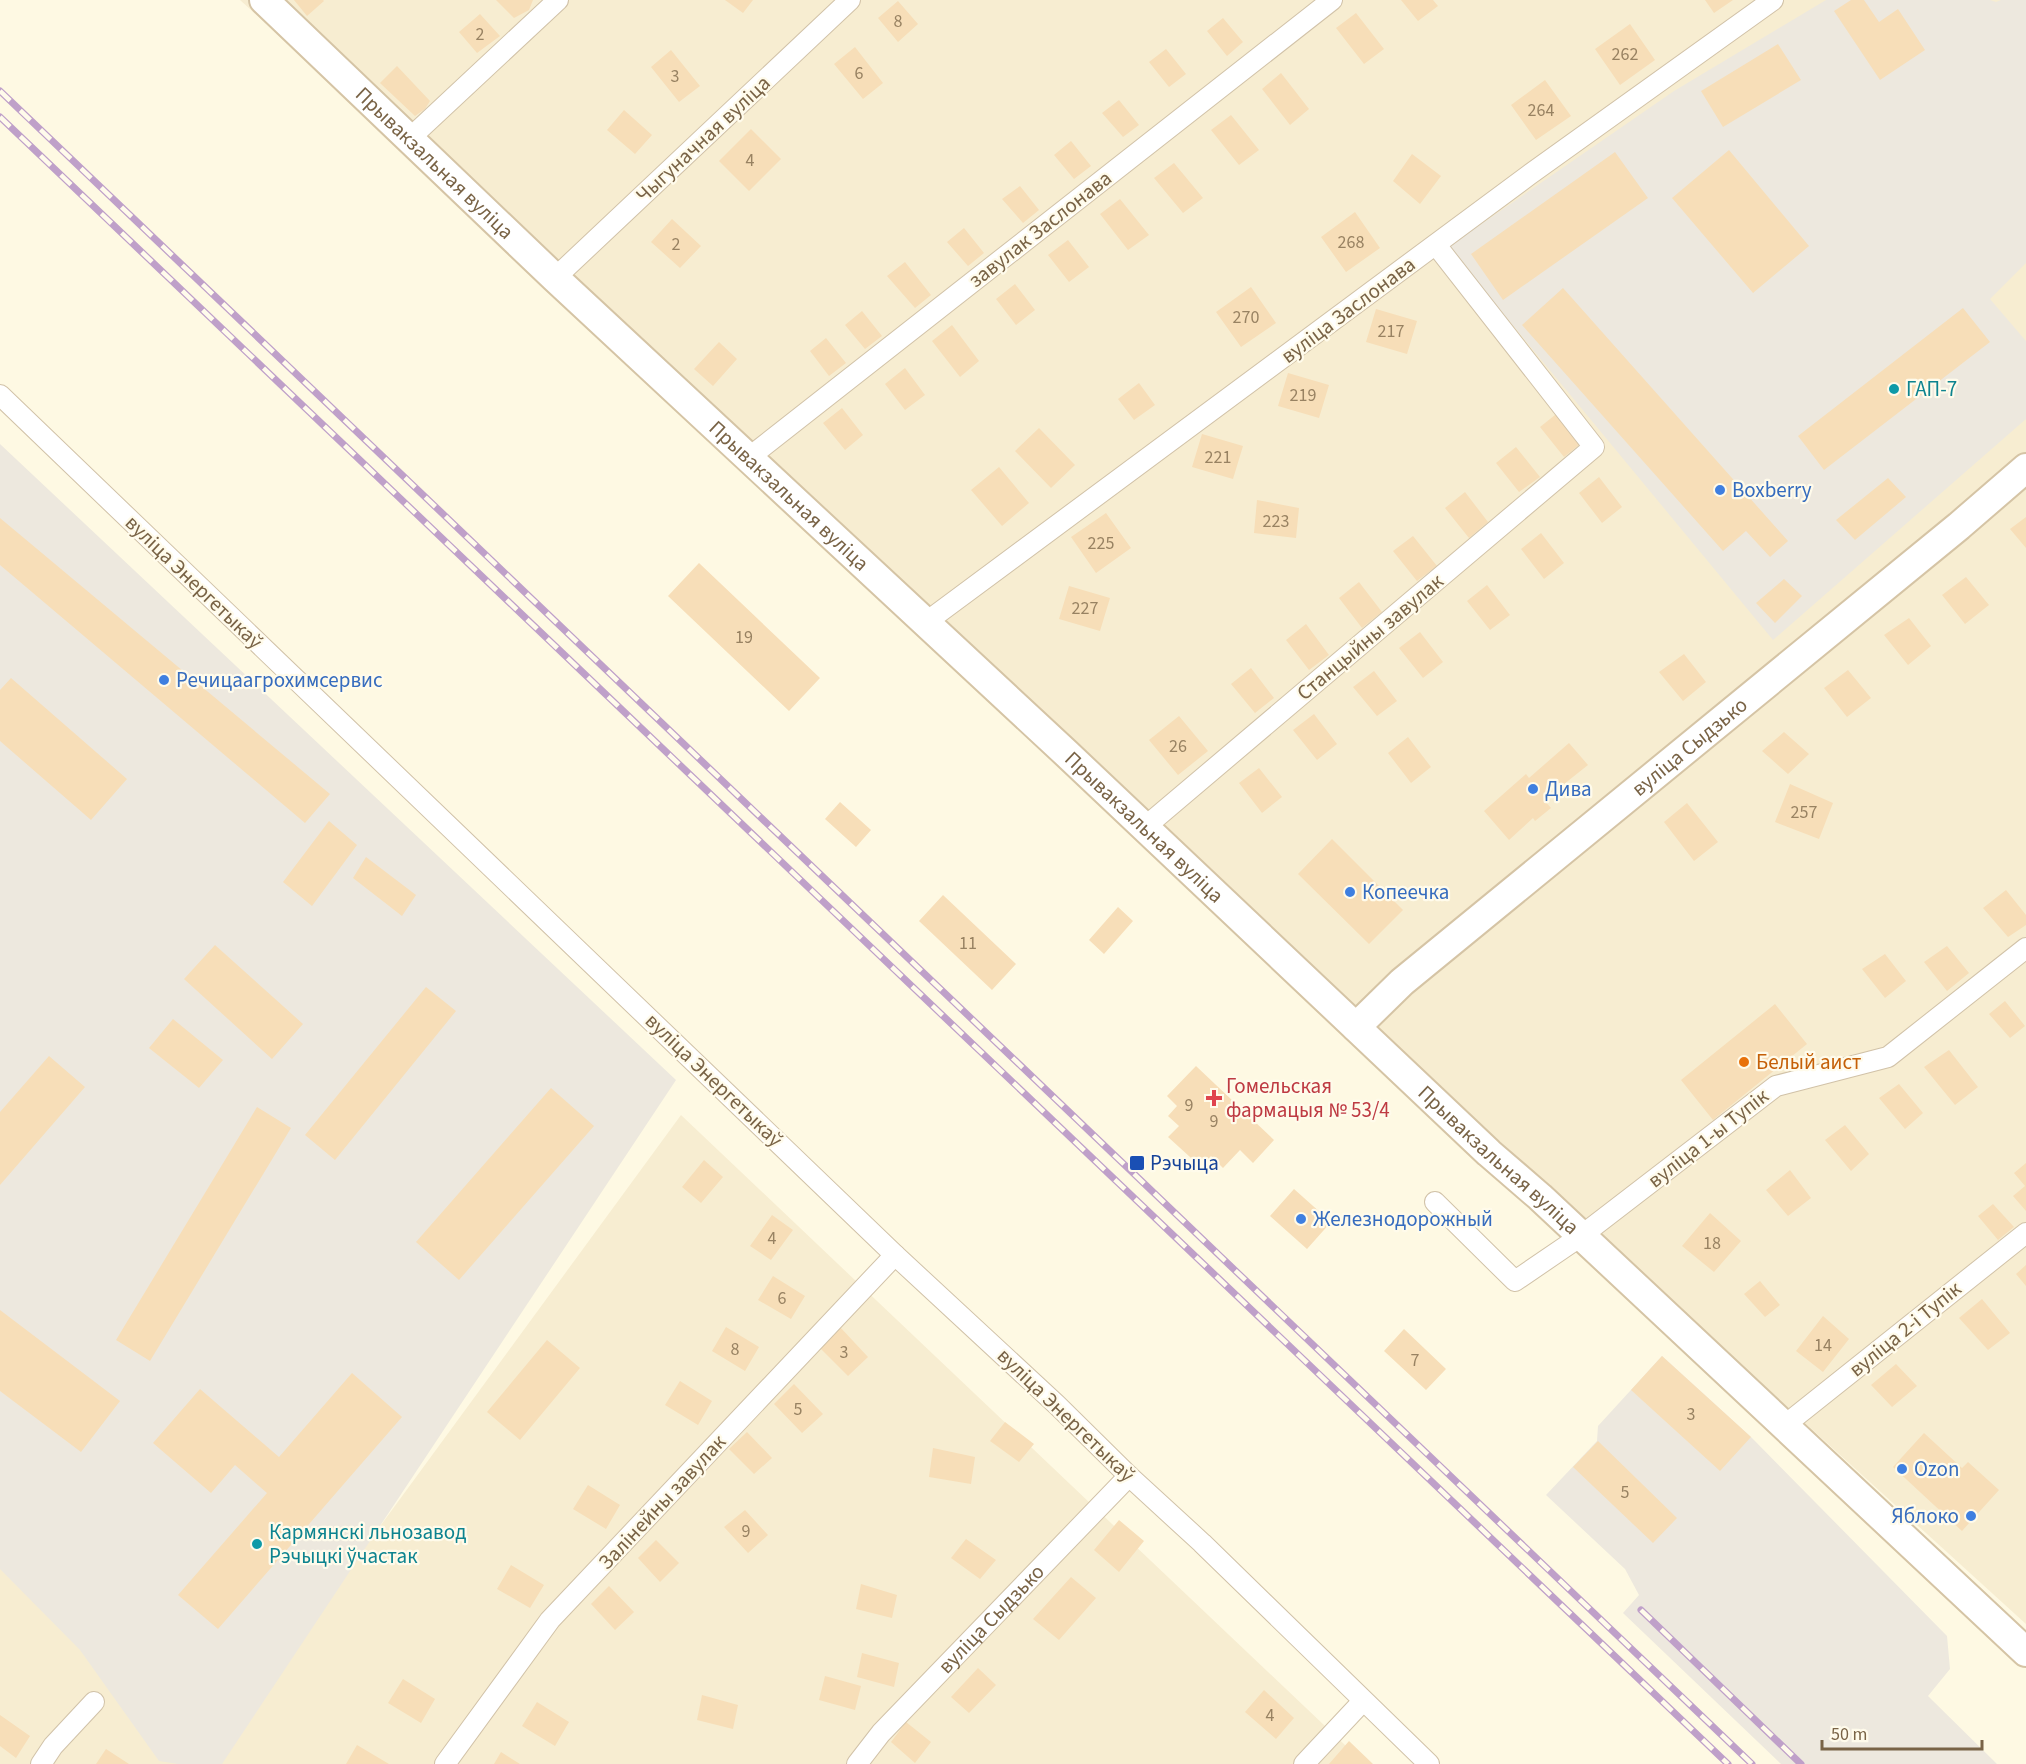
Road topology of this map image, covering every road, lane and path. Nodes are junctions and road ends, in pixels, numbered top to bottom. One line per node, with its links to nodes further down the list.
1 (264, 0): 6 (main road, Прывакзальная вуліца)
2 (558, 0): 6 (street)
3 (850, 0): 8 (street, Чыгуначная вуліца)
4 (1332, 0): 10 (street, завулак Заслонава)
5 (1773, 0): 7 (street, вуліца Заслонава)
6 (408, 140): 8 (main road, Прывакзальная вуліца)
7 (1436, 244): 12 (street, вуліца Заслонава); 13 (street, Станцыйны завулак)
8 (555, 278): 10 (main road, Прывакзальная вуліца)
9 (0, 395): 19 (street, вуліца Энергетыкаў)
10 (747, 459): 12 (main road, Прывакзальная вуліца)
11 (2026, 468): 15 (main road, вуліца Сыдзько)
12 (925, 623): 13 (main road, Прывакзальная вуліца)
13 (1145, 827): 15 (main road, Прывакзальная вуліца)
14 (2026, 948): 18 (street, вуліца 1-ы Тупік)
15 (1356, 1027): 18 (main road, Прывакзальная вуліца)
16 (1435, 1202): 18 (street, вуліца 1-ы Тупік)
17 (2026, 1233): 20 (street, вуліца 2-і Тупік)
18 (1581, 1236): 20 (main road, Прывакзальная вуліца)
19 (895, 1255): 21 (street, вуліца Энергетыкаў); 26 (street, Залінейны завулак)
20 (1785, 1425): 22 (main road, Прывакзальная вуліца)
21 (1129, 1476): 23 (street, вуліца Энергетыкаў); 27 (street, вуліца Сыдзько)
22 (2026, 1652)
23 (1363, 1701): 28 (street); 29 (street, вуліца Энергетыкаў)
24 (94, 1702): 25 (street)
25 (41, 1764)
26 (445, 1764)
27 (857, 1764)
28 (1304, 1764)
29 (1429, 1764)

